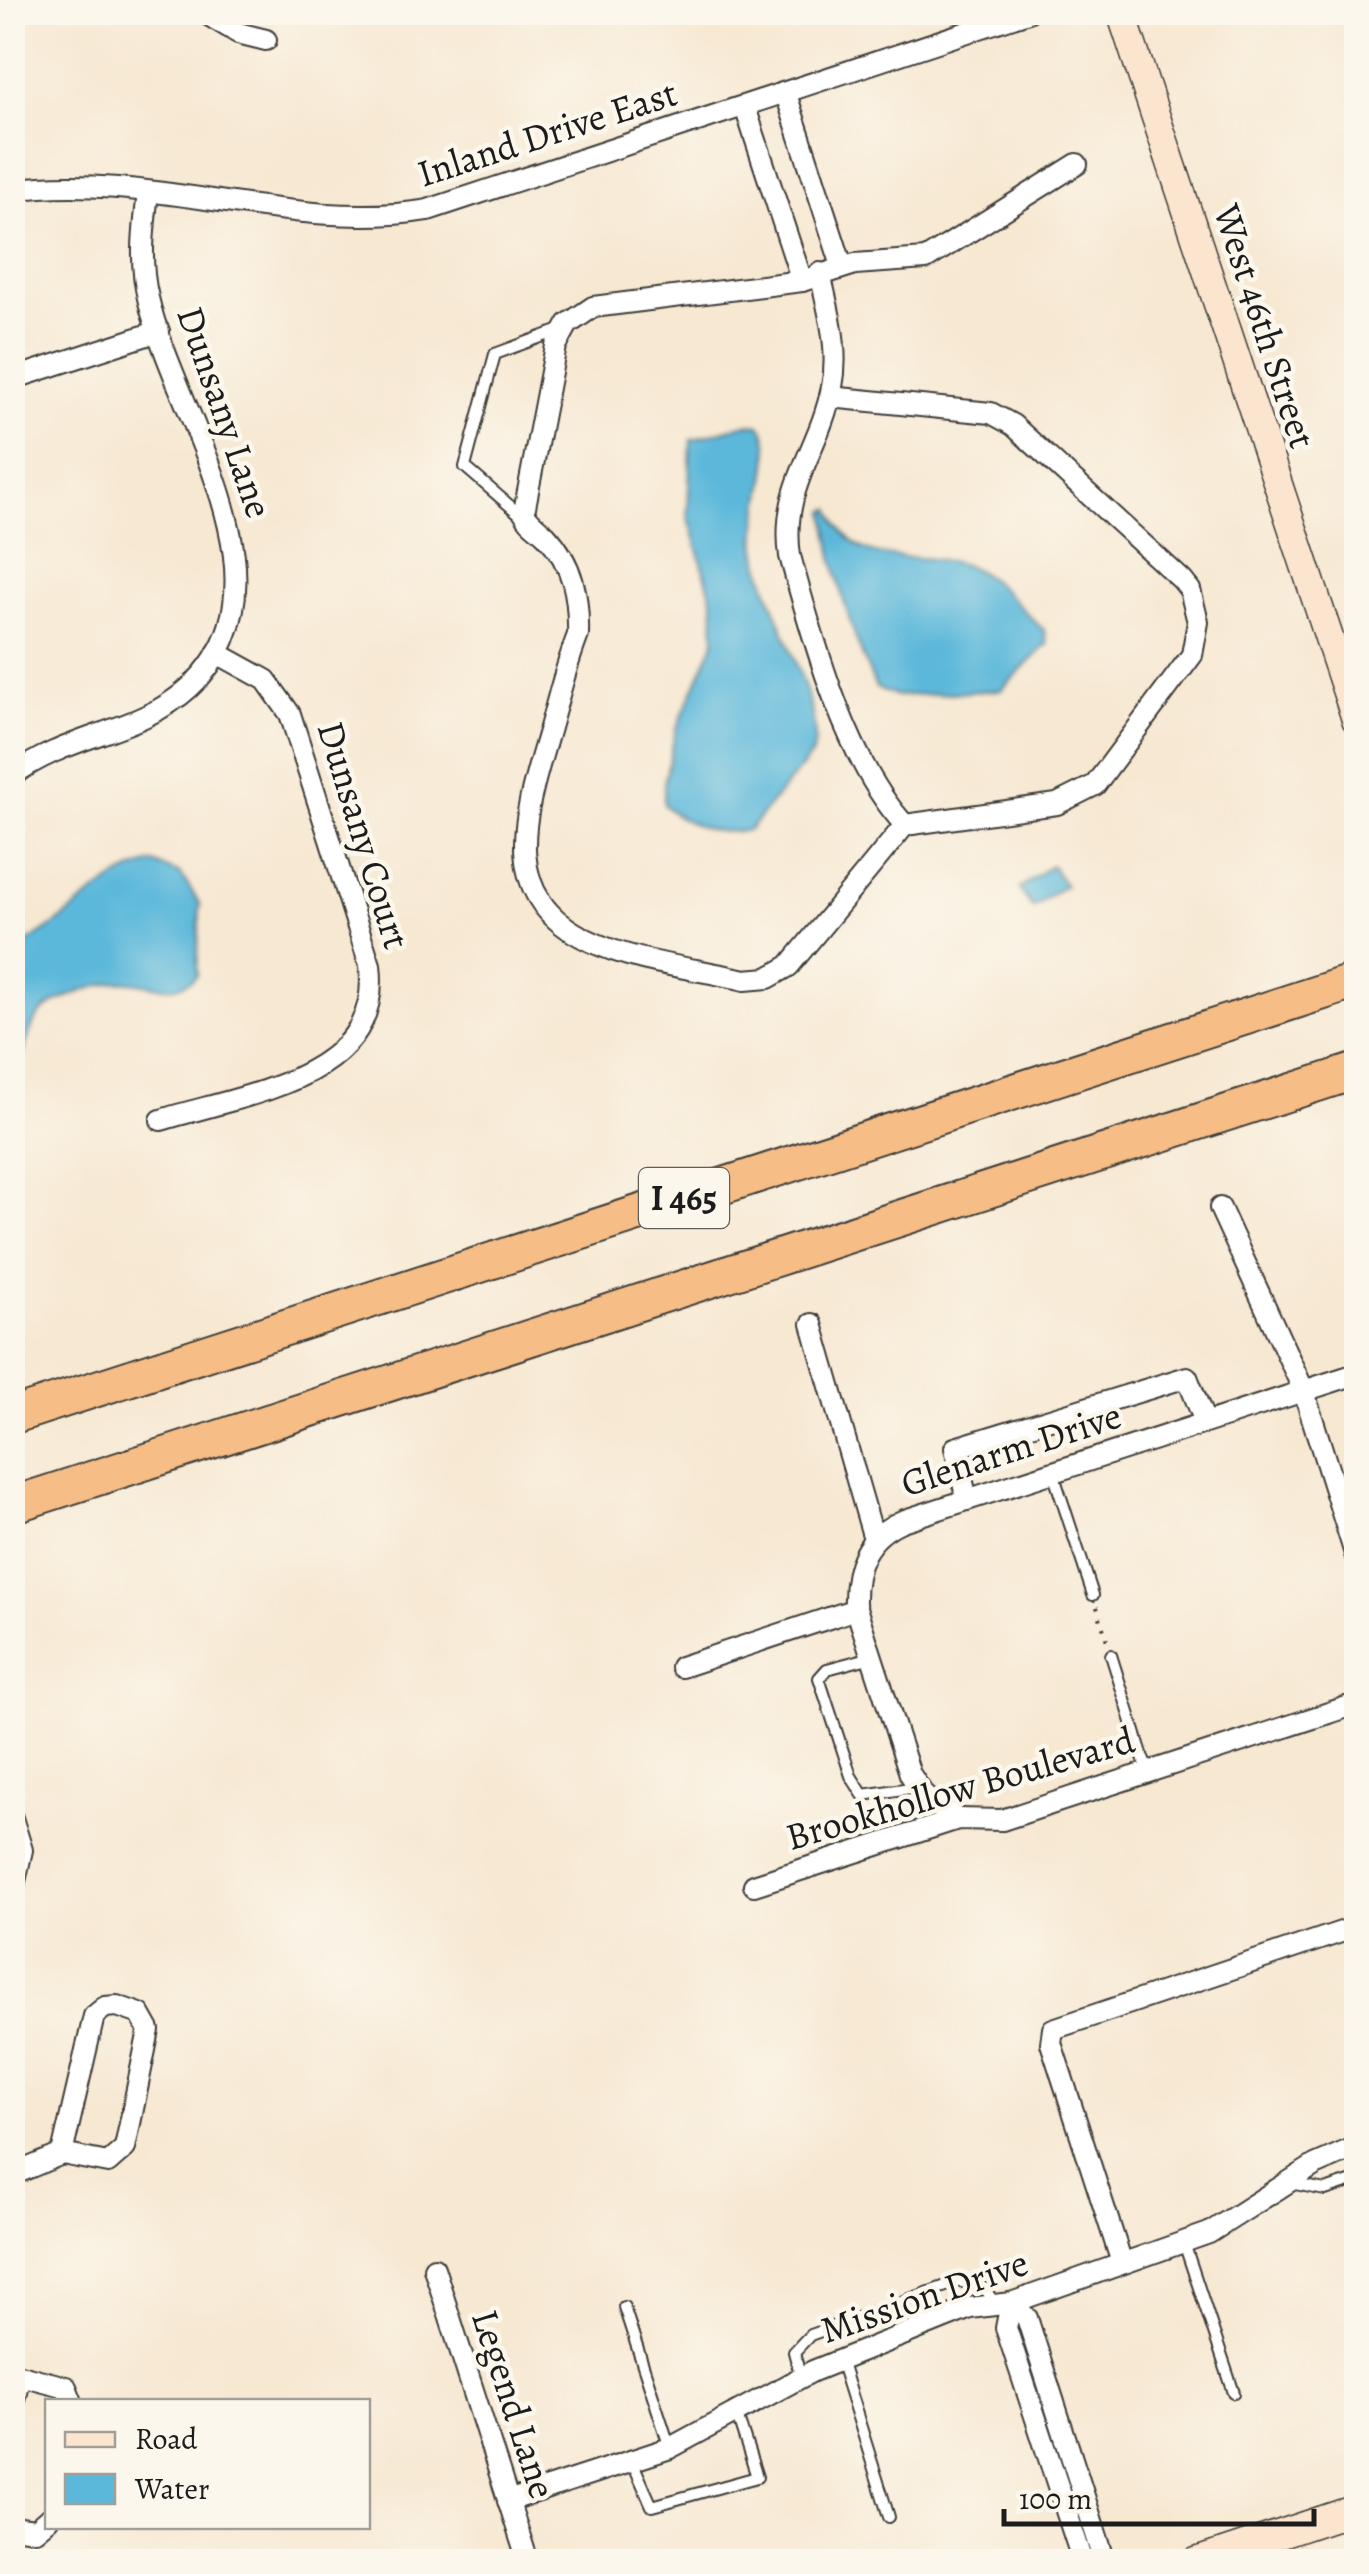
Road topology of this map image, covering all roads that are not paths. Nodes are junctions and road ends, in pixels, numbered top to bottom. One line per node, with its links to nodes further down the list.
1 (203, 12): 4 (street)
2 (1028, 12): 5 (street, Inland Drive East)
3 (1121, 12): 18 (street, West 46th Street)
4 (266, 40)
5 (786, 94): 6 (street, Inland Drive East); 10 (street)
6 (744, 107): 9 (street, Inland Drive East); 11 (street)
7 (1076, 164): 10 (street)
8 (12, 190): 9 (street, Inland Drive East)
9 (148, 192): 13 (street, Dunsany Lane)
10 (842, 266): 11 (street)
11 (811, 277): 12 (street); 15 (street)
12 (564, 328): 16 (street); 16 (lane)
13 (159, 331): 14 (street); 17 (street, Dunsany Lane)
14 (12, 379)
15 (830, 397): 20 (street); 20 (street)
16 (530, 524): 20 (street)
17 (218, 653): 19 (street); 23 (street, Dunsany Court)
18 (1356, 720)
19 (12, 776)
20 (905, 825)
21 (1356, 981): 28 (highway, I 465)
22 (1356, 1071): 32 (highway, I 465)
23 (161, 1120)
24 (1220, 1208): 27 (street)
25 (812, 1324): 33 (street)
26 (1356, 1374): 27 (street, Glenarm Drive)
27 (1303, 1389): 29 (street, Glenarm Drive); 34 (street)
28 (12, 1416)
29 (1205, 1422): 30 (street, Glenarm Drive); 31 (street)
30 (1053, 1474): 31 (street, Glenarm Drive); 35 (lane)
31 (967, 1500): 33 (street, Glenarm Drive)
32 (12, 1505)
33 (874, 1539): 36 (street, Glenarm Drive)
34 (1356, 1557)
35 (1093, 1595)
36 (856, 1609): 38 (street, Glenarm Drive); 39 (street)
37 (1111, 1655): 41 (lane)
38 (872, 1657): 42 (street, Glenarm Drive); 42 (lane)
39 (681, 1666)
40 (1356, 1704): 41 (street, Brookhollow Boulevard)
41 (1147, 1770): 44 (street, Brookhollow Boulevard)
42 (916, 1786): 44 (street)
43 (12, 1818): 46 (street)
44 (958, 1819): 45 (street, Brookhollow Boulevard)
45 (754, 1884)
46 (12, 1894)
47 (1356, 1927): 54 (street)
48 (1356, 2147): 52 (street, Mission Drive)
49 (62, 2154): 49 (street); 50 (street)
50 (12, 2175)
51 (1356, 2180): 52 (lane)
52 (1287, 2183): 53 (street, Mission Drive)
53 (1184, 2242): 54 (street, Mission Drive); 61 (lane)
54 (1122, 2263): 56 (street, Mission Drive)
55 (434, 2268): 67 (street, Legend Lane)
56 (1003, 2304): 58 (street, Mission Drive); 60 (lane); 73 (street); 74 (street)
57 (624, 2307): 65 (lane)
58 (840, 2360): 60 (street, Mission Drive); 69 (lane)
59 (16, 2368): 62 (street); 63 (street)
60 (802, 2378): 64 (street, Mission Drive)
61 (1234, 2394)
62 (71, 2399)
63 (12, 2408)
64 (736, 2412): 65 (street, Mission Drive); 66 (lane)
65 (670, 2448): 66 (street, Mission Drive)
66 (632, 2460): 67 (street, Mission Drive)
67 (508, 2501): 72 (street, Legend Lane)
68 (1356, 2509): 75 (street)
69 (889, 2517)
70 (45, 2522): 71 (street)
71 (12, 2527)
72 (528, 2562)
73 (1083, 2562)
74 (1105, 2562)
75 (1196, 2562)

